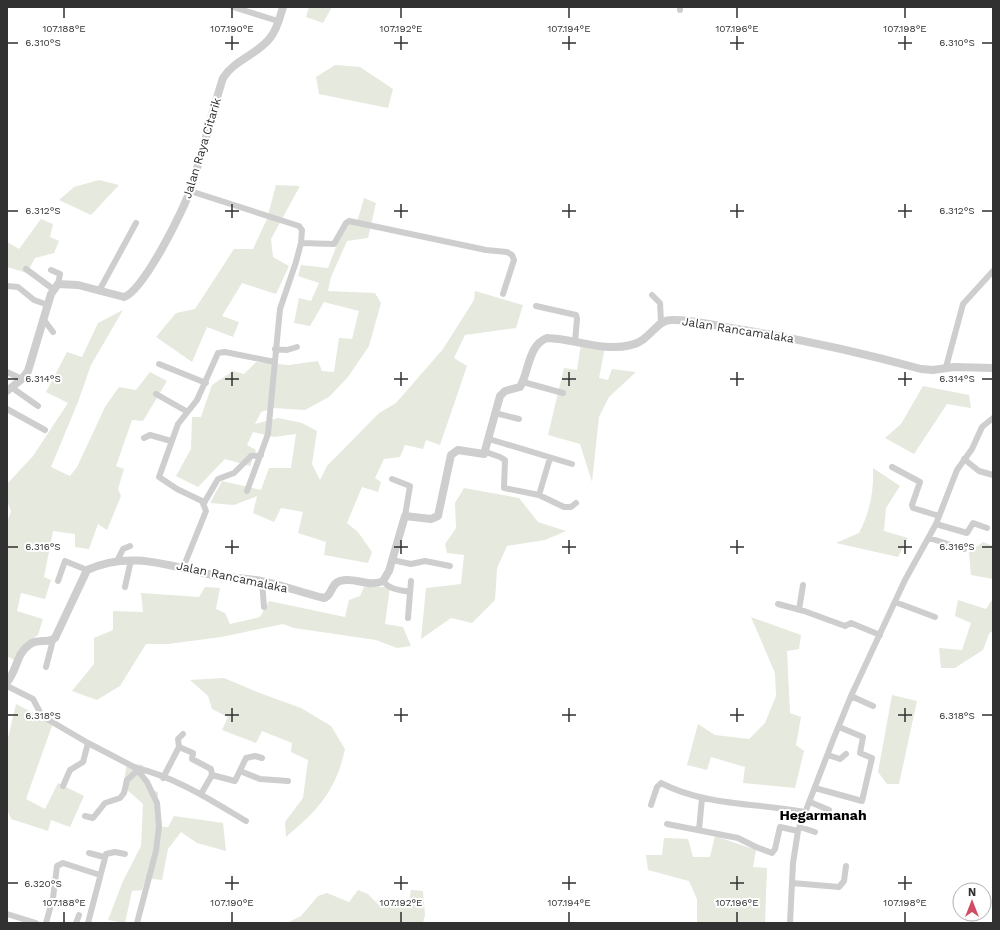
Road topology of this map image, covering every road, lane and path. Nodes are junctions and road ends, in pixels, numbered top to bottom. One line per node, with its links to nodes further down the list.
1 (233, 7): 3 (street)
2 (284, 7): 3 (street, Jalan Raya Citarik)
3 (278, 21): 4 (street, Jalan Raya Citarik)
4 (190, 191): 6 (street); 12 (street, Jalan Raya Citarik)
5 (136, 222): 12 (street)
6 (301, 243): 13 (street); 22 (street)
7 (26, 269): 11 (street)
8 (51, 270): 11 (street)
9 (993, 271): 25 (street)
10 (7, 286): 15 (street)
11 (56, 286): 12 (street, Jalan Raya Citarik); 15 (street)
12 (100, 291)
13 (503, 294)
14 (652, 295): 18 (street)
15 (48, 305): 17 (street)
16 (536, 306): 20 (street)
17 (44, 320): 19 (street); 28 (street)
18 (661, 322): 20 (street); 25 (street, Jalan Rancamalaka)
19 (53, 332)
20 (575, 342): 29 (street)
21 (296, 347): 22 (street)
22 (275, 348): 23 (street)
23 (275, 362): 30 (street); 45 (street)
24 (159, 364): 30 (street)
25 (946, 367): 26 (street, Jalan Rancamalaka)
26 (993, 368)
27 (7, 372): 28 (street)
28 (22, 379): 31 (street)
29 (523, 382): 32 (street); 37 (street)
30 (206, 383): 36 (street)
31 (9, 389): 34 (street)
32 (563, 393)
33 (156, 394): 36 (street)
34 (38, 406)
35 (7, 409): 40 (street)
36 (186, 411): 43 (street)
37 (495, 413): 39 (street); 42 (street)
38 (993, 418): 47 (street)
39 (519, 419)
40 (44, 430)
41 (144, 438): 43 (street)
42 (489, 439): 44 (street); 46 (street)
43 (172, 441): 54 (street)
44 (486, 452): 53 (street); 56 (street)
45 (260, 455): 52 (street); 54 (street)
46 (550, 458): 48 (street); 53 (street)
47 (964, 459): 50 (street); 57 (street)
48 (572, 464)
49 (892, 467): 57 (street)
50 (993, 475)
51 (392, 479): 56 (street)
52 (247, 491)
53 (540, 495): 55 (street)
54 (204, 503): 67 (street)
55 (576, 503)
56 (405, 516): 64 (street)
57 (939, 516): 58 (street)
58 (936, 524): 59 (street); 60 (street)
59 (987, 528)
60 (929, 538): 62 (street); 76 (street)
61 (130, 546): 65 (street)
62 (964, 549)
63 (131, 560): 65 (street, Jalan Rancamalaka); 67 (street, Jalan Rancamalaka); 74 (street)
64 (392, 560): 66 (street); 71 (street)
65 (118, 562): 68 (street, Jalan Rancamalaka)
66 (450, 566)
67 (183, 568): 70 (street, Jalan Rancamalaka)
68 (87, 570): 69 (street); 83 (street)
69 (58, 581)
70 (262, 581): 71 (street, Jalan Rancamalaka); 78 (street)
71 (383, 581): 75 (street)
72 (411, 581): 75 (street)
73 (803, 585): 79 (street)
74 (125, 587)
75 (410, 592): 81 (street)
76 (895, 602): 80 (street); 82 (street)
77 (778, 604): 79 (street)
78 (264, 607)
79 (799, 610): 82 (street)
80 (935, 617)
81 (408, 618)
82 (880, 636): 87 (street)
83 (53, 640): 84 (street); 85 (street)
84 (46, 667)
85 (7, 682)
86 (7, 686): 91 (street)
87 (851, 696): 88 (street); 89 (street)
88 (873, 706)
89 (839, 727): 94 (street); 102 (street)
90 (183, 734): 92 (street)
91 (88, 743): 96 (street); 101 (street)
92 (179, 747): 98 (street); 99 (street)
93 (846, 754): 94 (street)
94 (828, 755): 102 (street)
95 (262, 758): 97 (street)
96 (137, 770): 99 (street); 109 (street); 127 (street)
97 (240, 771): 98 (street); 100 (street)
98 (212, 775): 103 (street)
99 (163, 778): 103 (street)
100 (288, 781)
101 (63, 786)
102 (815, 788): 105 (street)
103 (201, 794): 110 (street)
104 (702, 798): 106 (street); 108 (street); 113 (street)
105 (810, 802): 107 (street); 108 (street)
106 (651, 804)
107 (829, 810)
108 (805, 812): 112 (street)
109 (85, 816)
110 (246, 821)
111 (667, 824): 113 (street)
112 (799, 829): 113 (street); 114 (street); 120 (street)
113 (699, 830)
114 (815, 832)
115 (89, 853): 117 (street)
116 (125, 854): 117 (street)
117 (104, 857): 119 (street)
118 (846, 866): 120 (street)
119 (100, 875): 124 (street); 126 (street)
120 (792, 883): 128 (street)
121 (7, 914): 123 (street)
122 (79, 915): 125 (street)
123 (36, 923)
124 (46, 923)
125 (76, 923)
126 (88, 923)
127 (137, 923)
128 (790, 923)

